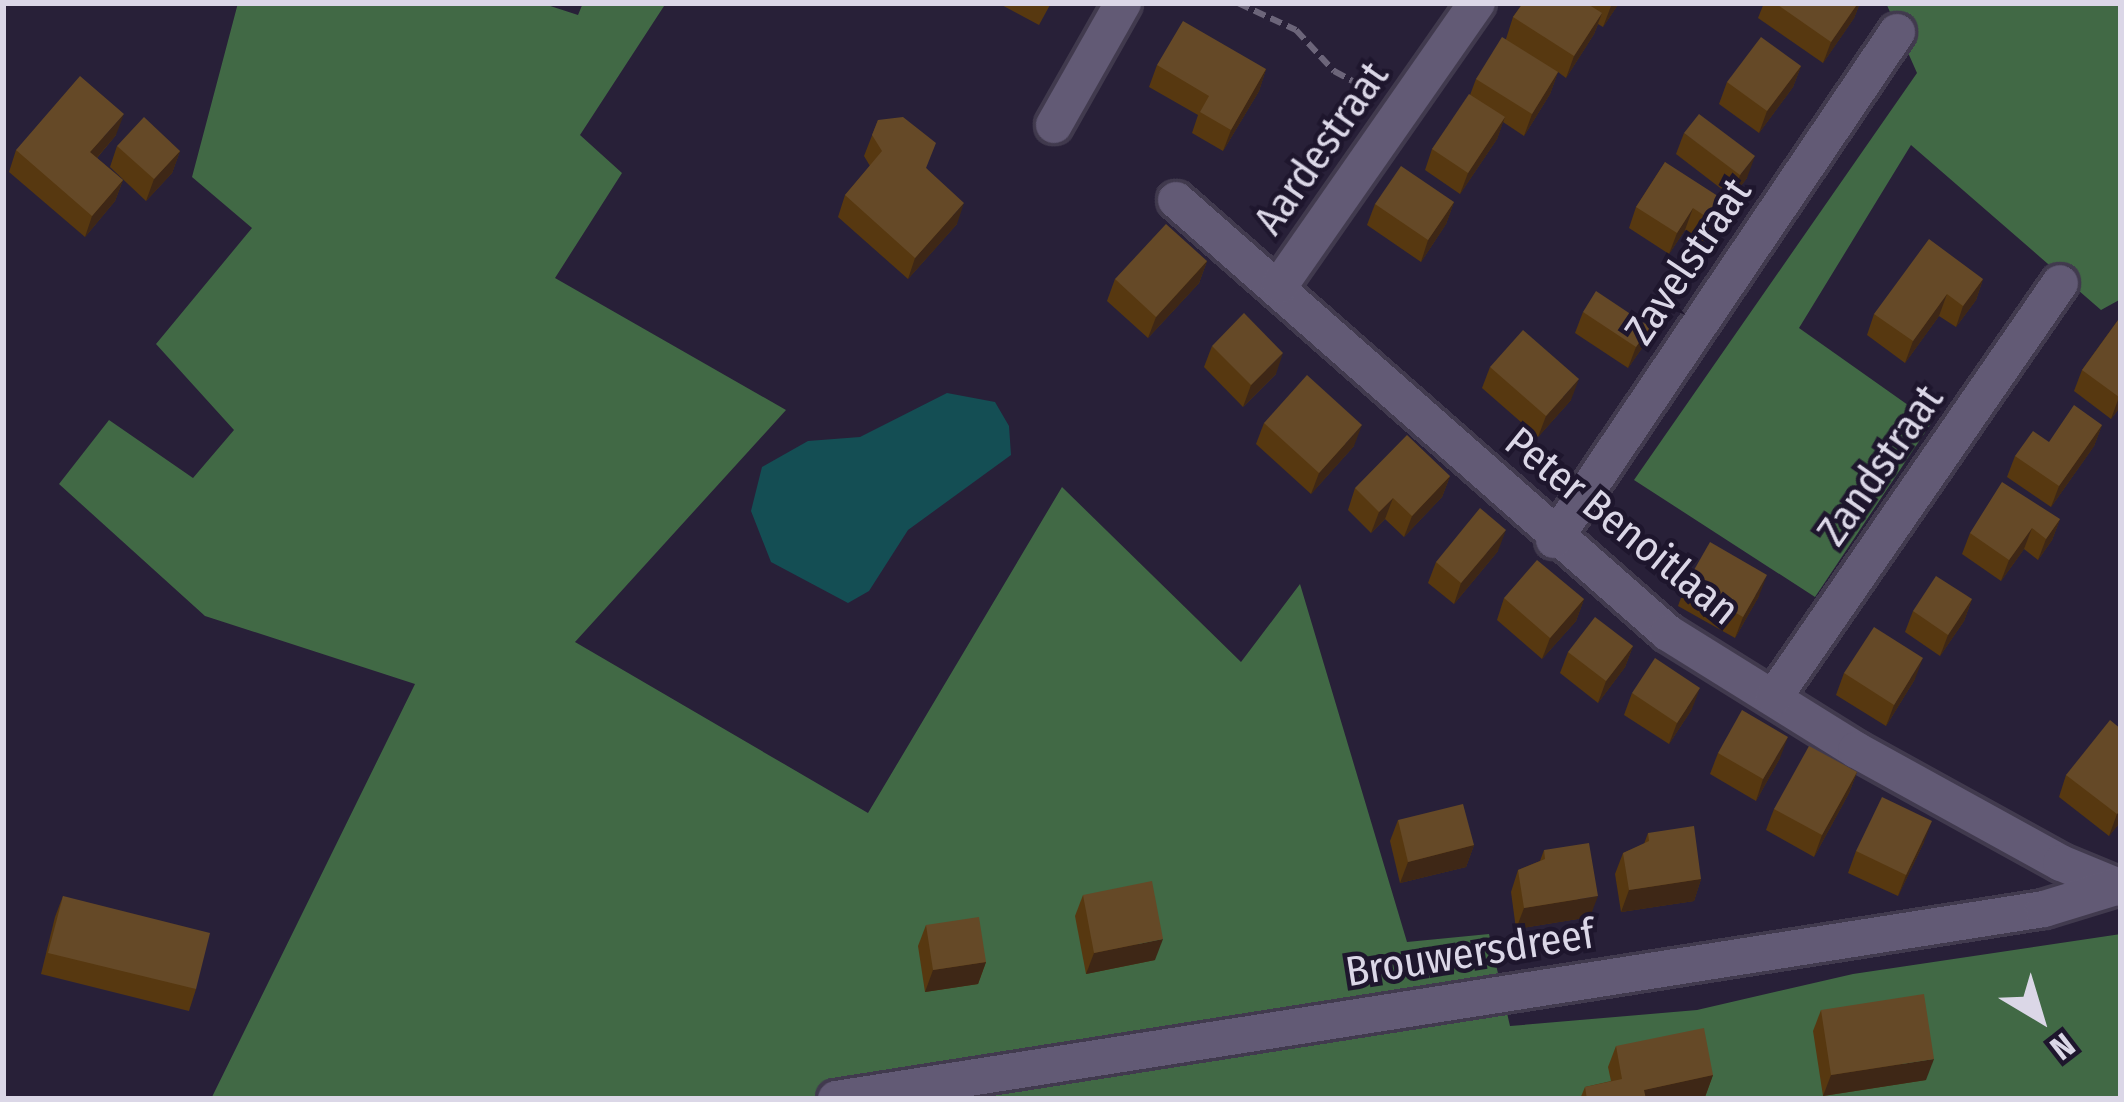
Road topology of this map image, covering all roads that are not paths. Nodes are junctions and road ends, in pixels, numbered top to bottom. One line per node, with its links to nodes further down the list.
1 (1123, 3): 4 (street)
2 (1477, 3): 7 (street, Aardestraat)
3 (1897, 32): 8 (street, Zavelstraat)
4 (1054, 125)
5 (1176, 200): 7 (street, Peter Benoitlaan)
6 (2060, 284): 9 (street, Zandstraat)
7 (1280, 285): 8 (street, Peter Benoitlaan)
8 (1554, 540): 9 (street, Peter Benoitlaan)
9 (1774, 698): 10 (street, Peter Benoitlaan)
10 (2119, 888): 11 (street, Brouwersdreef)
11 (836, 1099)

